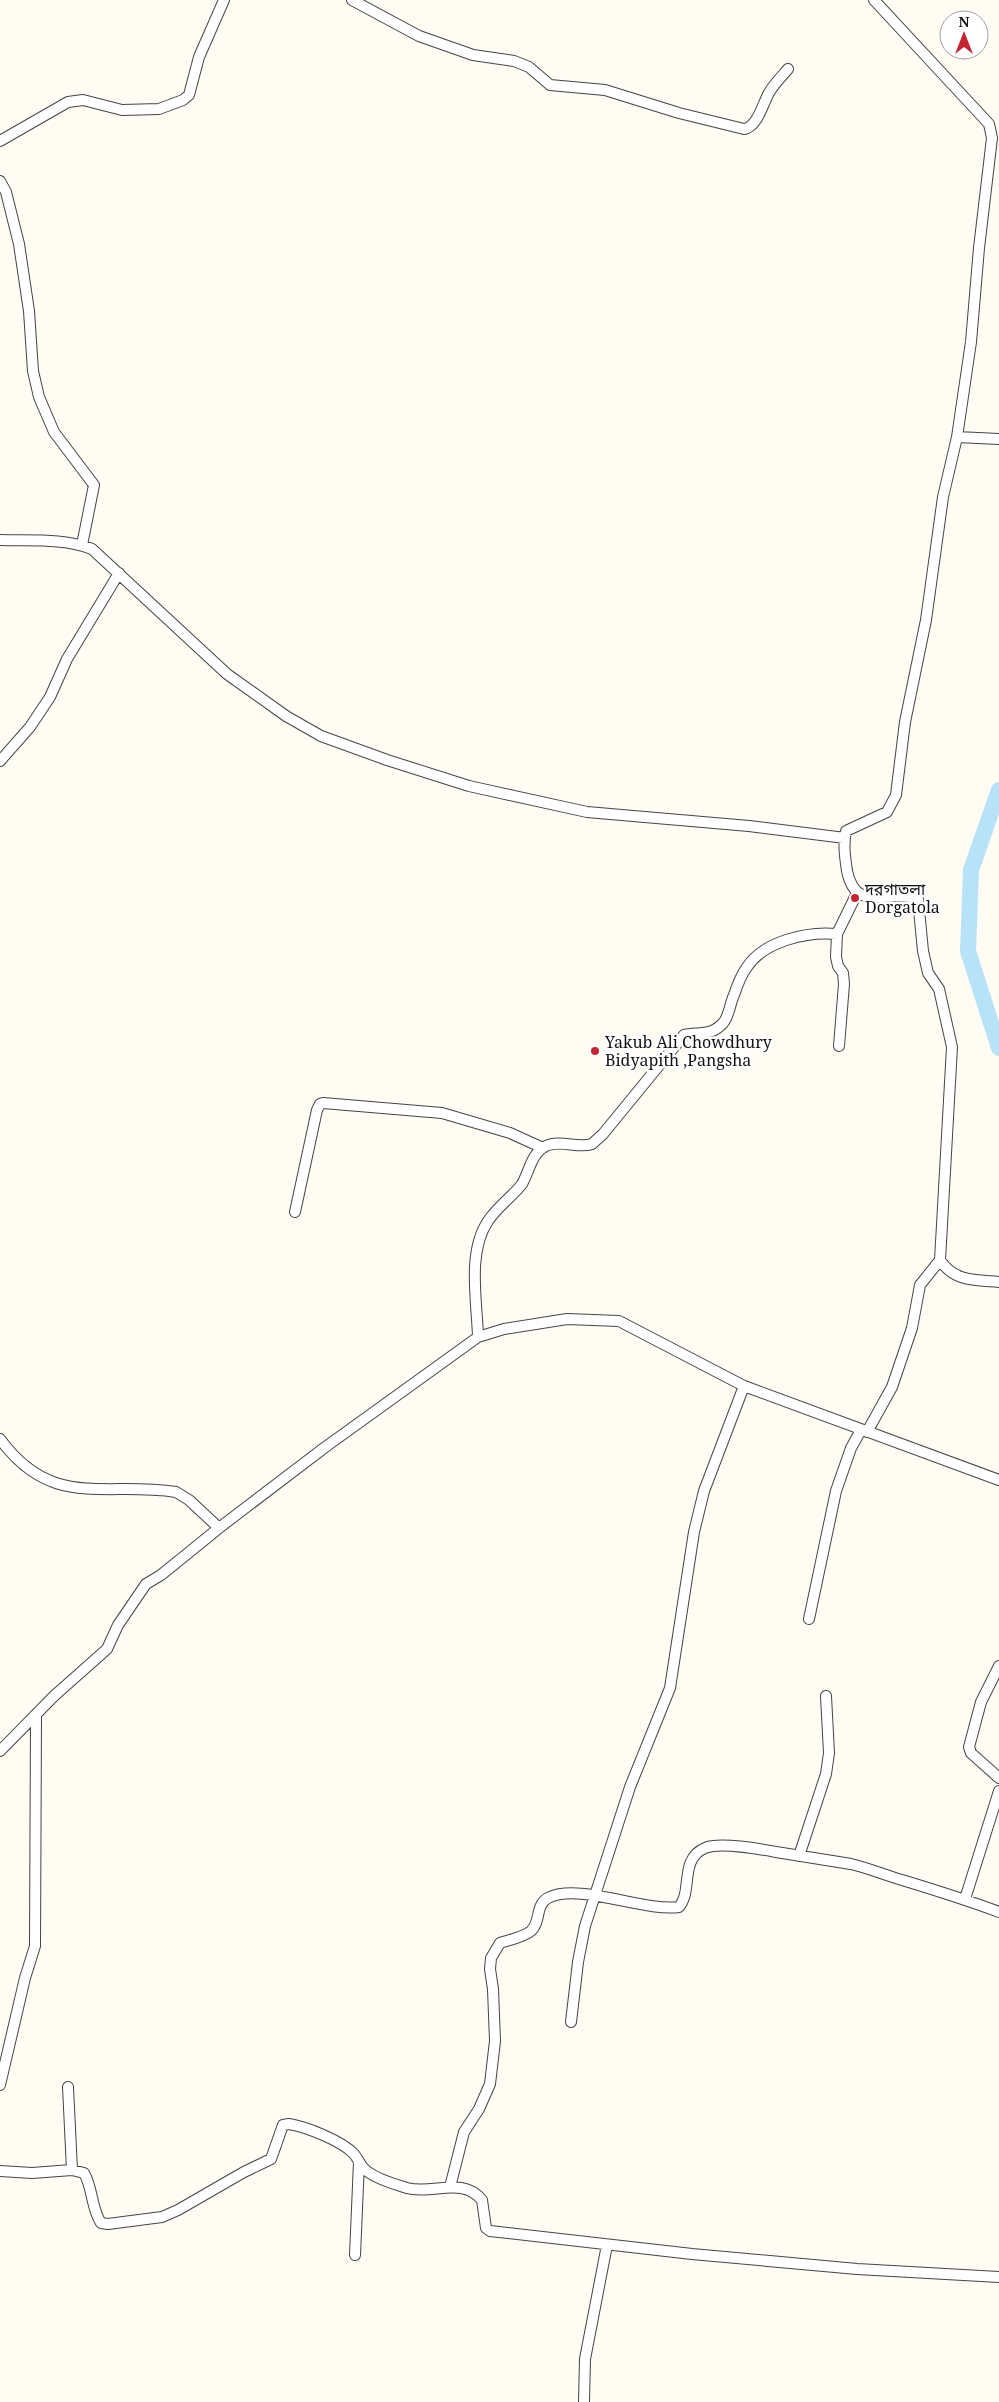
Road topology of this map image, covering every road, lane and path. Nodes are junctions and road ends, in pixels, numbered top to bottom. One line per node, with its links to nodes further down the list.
1 (224, 0): 5 (street)
2 (352, 0): 4 (street)
3 (874, 0): 7 (street)
4 (788, 69)
5 (0, 141)
6 (0, 181): 10 (street)
7 (957, 437): 8 (street); 13 (street)
8 (999, 439)
9 (0, 540): 10 (street)
10 (82, 545): 11 (street)
11 (119, 573): 12 (street); 13 (street)
12 (0, 761)
13 (845, 838): 14 (street)
14 (857, 894): 15 (street); 19 (street)
15 (837, 934): 16 (street); 17 (street)
16 (839, 1046)
17 (543, 1148): 18 (street); 21 (street)
18 (295, 1212)
19 (940, 1260): 20 (street); 23 (street)
20 (999, 1282)
21 (478, 1337): 22 (street); 26 (street)
22 (744, 1386): 23 (street); 35 (street)
23 (864, 1431): 25 (street); 27 (street)
24 (0, 1439): 26 (street)
25 (999, 1480)
26 (219, 1528): 30 (street)
27 (809, 1619)
28 (999, 1666): 32 (street)
29 (826, 1696): 34 (street)
30 (36, 1716): 31 (street); 39 (street)
31 (0, 1751)
32 (999, 1778)
33 (999, 1791): 36 (street)
34 (799, 1856): 35 (street); 36 (street)
35 (596, 1896): 38 (street); 44 (street)
36 (965, 1899): 37 (street)
37 (999, 1912)
38 (571, 2022)
39 (0, 2085)
40 (68, 2087): 43 (street)
41 (359, 2162): 43 (street); 44 (street); 46 (street)
42 (0, 2170): 43 (street)
43 (72, 2170)
44 (450, 2187): 45 (street)
45 (607, 2245): 47 (street); 48 (street)
46 (356, 2256)
47 (999, 2277)
48 (584, 2402)

